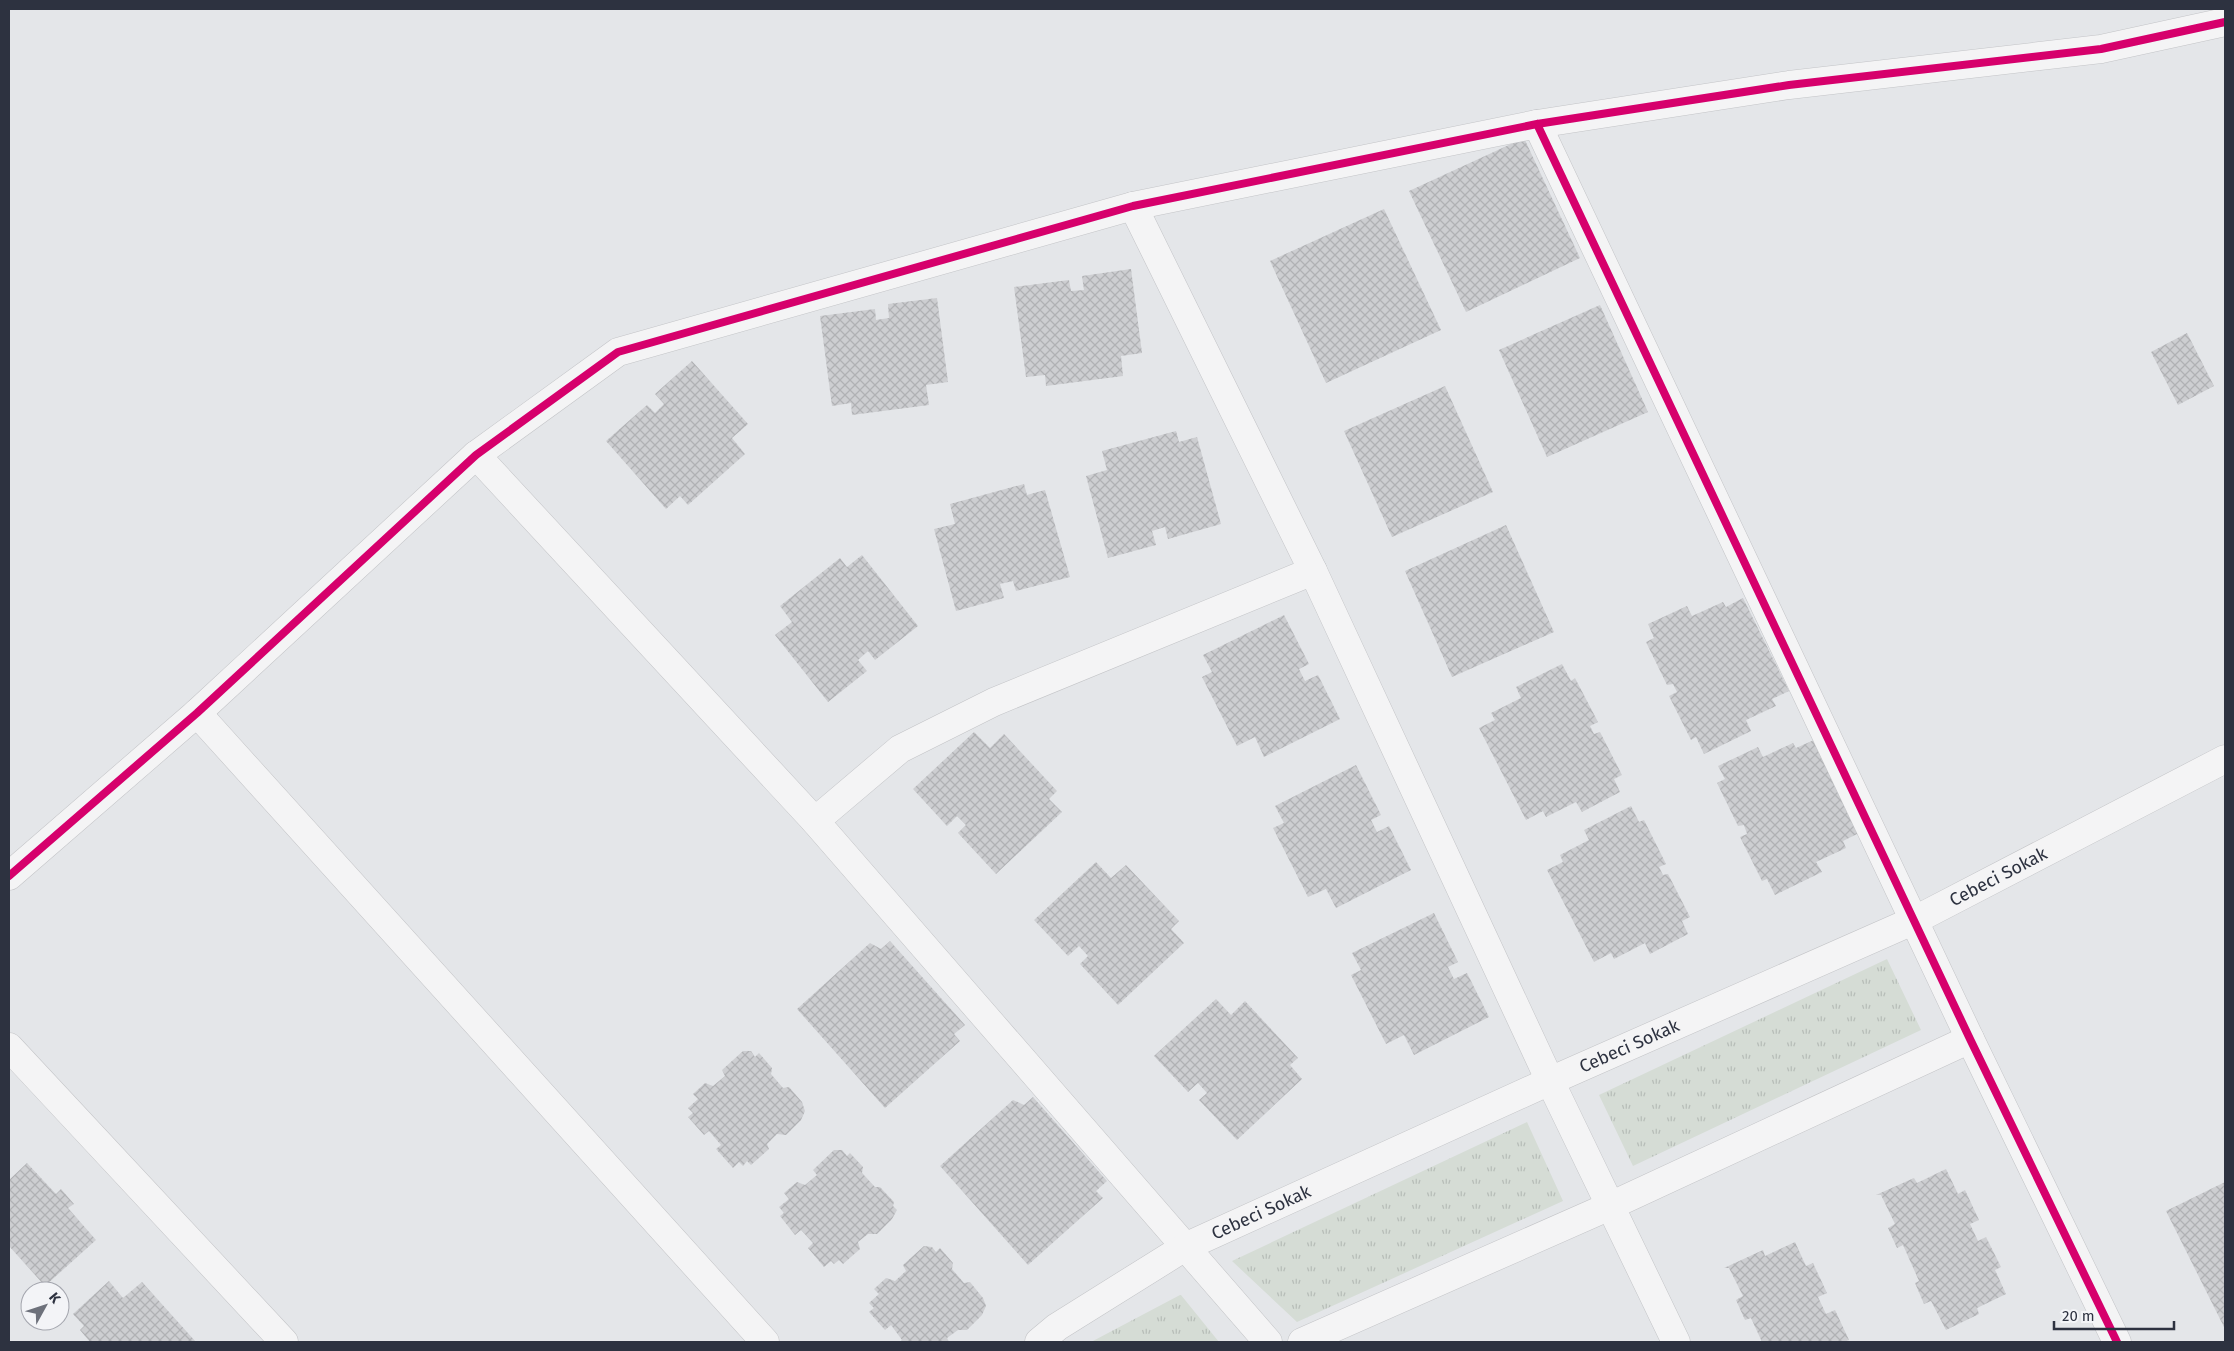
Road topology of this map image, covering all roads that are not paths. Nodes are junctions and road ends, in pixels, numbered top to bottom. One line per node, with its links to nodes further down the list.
1 (2225, 22): 2 (street)
2 (1537, 124): 3 (street); 10 (street)
3 (1133, 206): 4 (street); 5 (street)
4 (476, 455): 6 (street); 8 (street)
5 (1312, 571): 8 (street); 13 (street)
6 (197, 713): 9 (street); 17 (street)
7 (2225, 759): 10 (street, Cebeci Sokak)
8 (815, 822): 15 (street)
9 (9, 876)
10 (1915, 920): 11 (street); 13 (street, Cebeci Sokak)
11 (1970, 1039): 14 (street); 22 (street)
12 (9, 1047): 16 (street)
13 (1550, 1081): 14 (street); 15 (street, Cebeci Sokak)
14 (1610, 1206): 20 (street); 21 (street)
15 (1185, 1247): 18 (street, Cebeci Sokak); 19 (street)
16 (284, 1342)
17 (765, 1342)
18 (1039, 1342)
19 (1268, 1342)
20 (1302, 1342)
21 (1676, 1342)
22 (2118, 1342)

